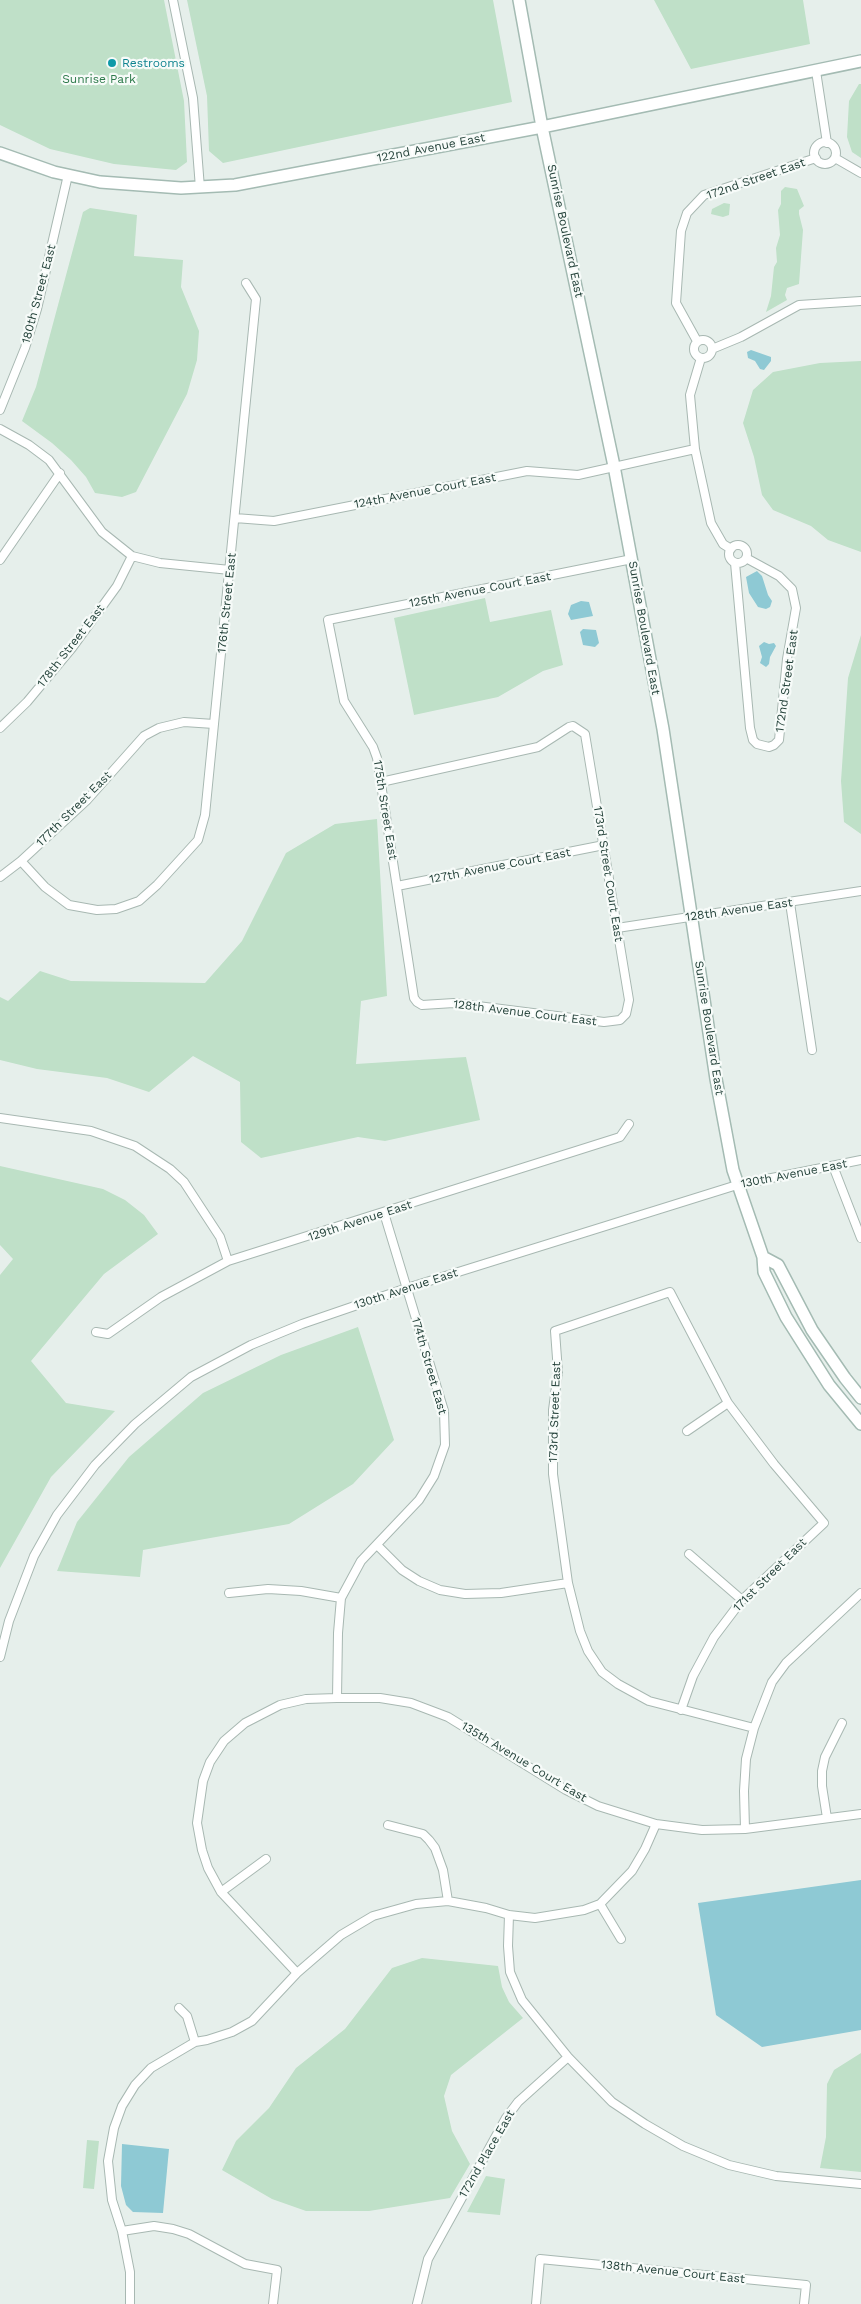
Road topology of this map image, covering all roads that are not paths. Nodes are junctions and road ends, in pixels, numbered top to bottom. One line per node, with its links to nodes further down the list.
1 (173, 0): 12 (street)
2 (519, 0): 5 (street, Sunrise Boulevard East)
3 (861, 61): 4 (street, 122nd Avenue East)
4 (816, 71): 5 (street, 122nd Avenue East); 6 (street)
5 (542, 127): 12 (street, 122nd Avenue East); 21 (street, Sunrise Boulevard East)
6 (827, 143): 8 (street); 9 (street)
7 (0, 153): 11 (street, 122nd Avenue East)
8 (816, 158): 9 (street); 15 (street, 172nd Street East)
9 (835, 158): 10 (street)
10 (861, 173)
11 (68, 175): 12 (street, 122nd Avenue East); 18 (street, 180th Street East)
12 (200, 188)
13 (246, 284): 23 (street, 176th Street East)
14 (861, 301): 16 (street)
15 (696, 342): 16 (street); 17 (street)
16 (712, 349): 17 (street)
17 (700, 358): 20 (street)
18 (0, 410)
19 (0, 429): 22 (street)
20 (695, 449): 21 (street); 24 (street)
21 (614, 466): 23 (street, 124th Avenue Court East); 27 (street, Sunrise Boulevard East)
22 (60, 473): 25 (street); 28 (street)
23 (235, 518): 30 (street, 176th Street East)
24 (731, 549): 26 (street); 29 (street)
25 (132, 556): 30 (street); 33 (street, 178th Street East)
26 (746, 558): 29 (street); 29 (street, 172nd Street East)
27 (632, 559): 31 (street, 125th Avenue Court East); 41 (street, Sunrise Boulevard East)
28 (0, 560)
29 (735, 562)
30 (230, 570): 32 (street, 176th Street East)
31 (328, 620): 34 (street, 175th Street East)
32 (214, 724): 36 (street, 177th Street East); 36 (street, 176th Street East)
33 (0, 728)
34 (381, 782): 35 (street, 173rd Street Court East); 38 (street, 175th Street East)
35 (604, 845): 38 (street, 127th Avenue Court East); 42 (street, 173rd Street Court East)
36 (21, 861): 37 (street, 177th Street East)
37 (0, 877)
38 (397, 886): 43 (street, 175th Street East)
39 (861, 891): 40 (street, 128th Avenue East)
40 (790, 903): 41 (street, 128th Avenue East); 45 (street)
41 (692, 917): 42 (street, 128th Avenue East); 50 (street, Sunrise Boulevard East)
42 (617, 928): 44 (street, 173rd Street Court East)
43 (422, 1005): 44 (street, 128th Avenue Court East)
44 (626, 1014)
45 (812, 1050)
46 (0, 1118): 54 (street)
47 (629, 1124): 51 (street, 129th Avenue East)
48 (861, 1160): 49 (street, 130th Avenue East)
49 (833, 1166): 50 (street, 130th Avenue East); 52 (street)
50 (737, 1185): 53 (street, Sunrise Boulevard East); 55 (street, 130th Avenue East)
51 (384, 1213): 54 (street, 129th Avenue East); 55 (street, 174th Street East)
52 (861, 1238)
53 (764, 1257): 57 (street, Sunrise Boulevard East); 59 (street, Sunrise Boulevard East)
54 (228, 1261): 56 (street, 129th Avenue East)
55 (407, 1288): 61 (street, 174th Street East); 68 (street, 130th Avenue East)
56 (96, 1332)
57 (861, 1398)
58 (728, 1402): 60 (street); 63 (street, 173rd Street East); 67 (street, 171st Street East)
59 (861, 1424)
60 (687, 1431)
61 (377, 1546): 63 (street); 66 (street, 174th Street East)
62 (689, 1554): 67 (street)
63 (568, 1583): 70 (street)
64 (229, 1593): 66 (street)
65 (861, 1593): 72 (street)
66 (341, 1598): 69 (street, 174th Street East)
67 (742, 1600): 70 (street, 171st Street East)
68 (0, 1658)
69 (337, 1698): 75 (street, 135th Avenue Court East); 79 (street, 135th Avenue Court East)
70 (681, 1710): 72 (street)
71 (842, 1723): 74 (street)
72 (754, 1728): 77 (street)
73 (861, 1814): 74 (street, 135th Avenue Court East)
74 (827, 1818): 77 (street, 135th Avenue Court East)
75 (656, 1824): 77 (street, 135th Avenue Court East); 81 (street)
76 (388, 1825): 80 (street)
77 (746, 1829)
78 (266, 1858): 79 (street)
79 (221, 1892): 84 (street, 135th Avenue Court East)
80 (448, 1901): 82 (street); 84 (street)
81 (600, 1904): 82 (street); 83 (street)
82 (509, 1915): 87 (street)
83 (621, 1939)
84 (297, 1973): 86 (street)
85 (179, 2008): 86 (street)
86 (195, 2042): 89 (street)
87 (568, 2057): 88 (street); 92 (street, 172nd Place East)
88 (861, 2184)
89 (122, 2231): 90 (street); 91 (street)
90 (130, 2304)
91 (274, 2304)
92 (417, 2304)
93 (536, 2304): 94 (street, 138th Avenue Court East)
94 (804, 2304)

